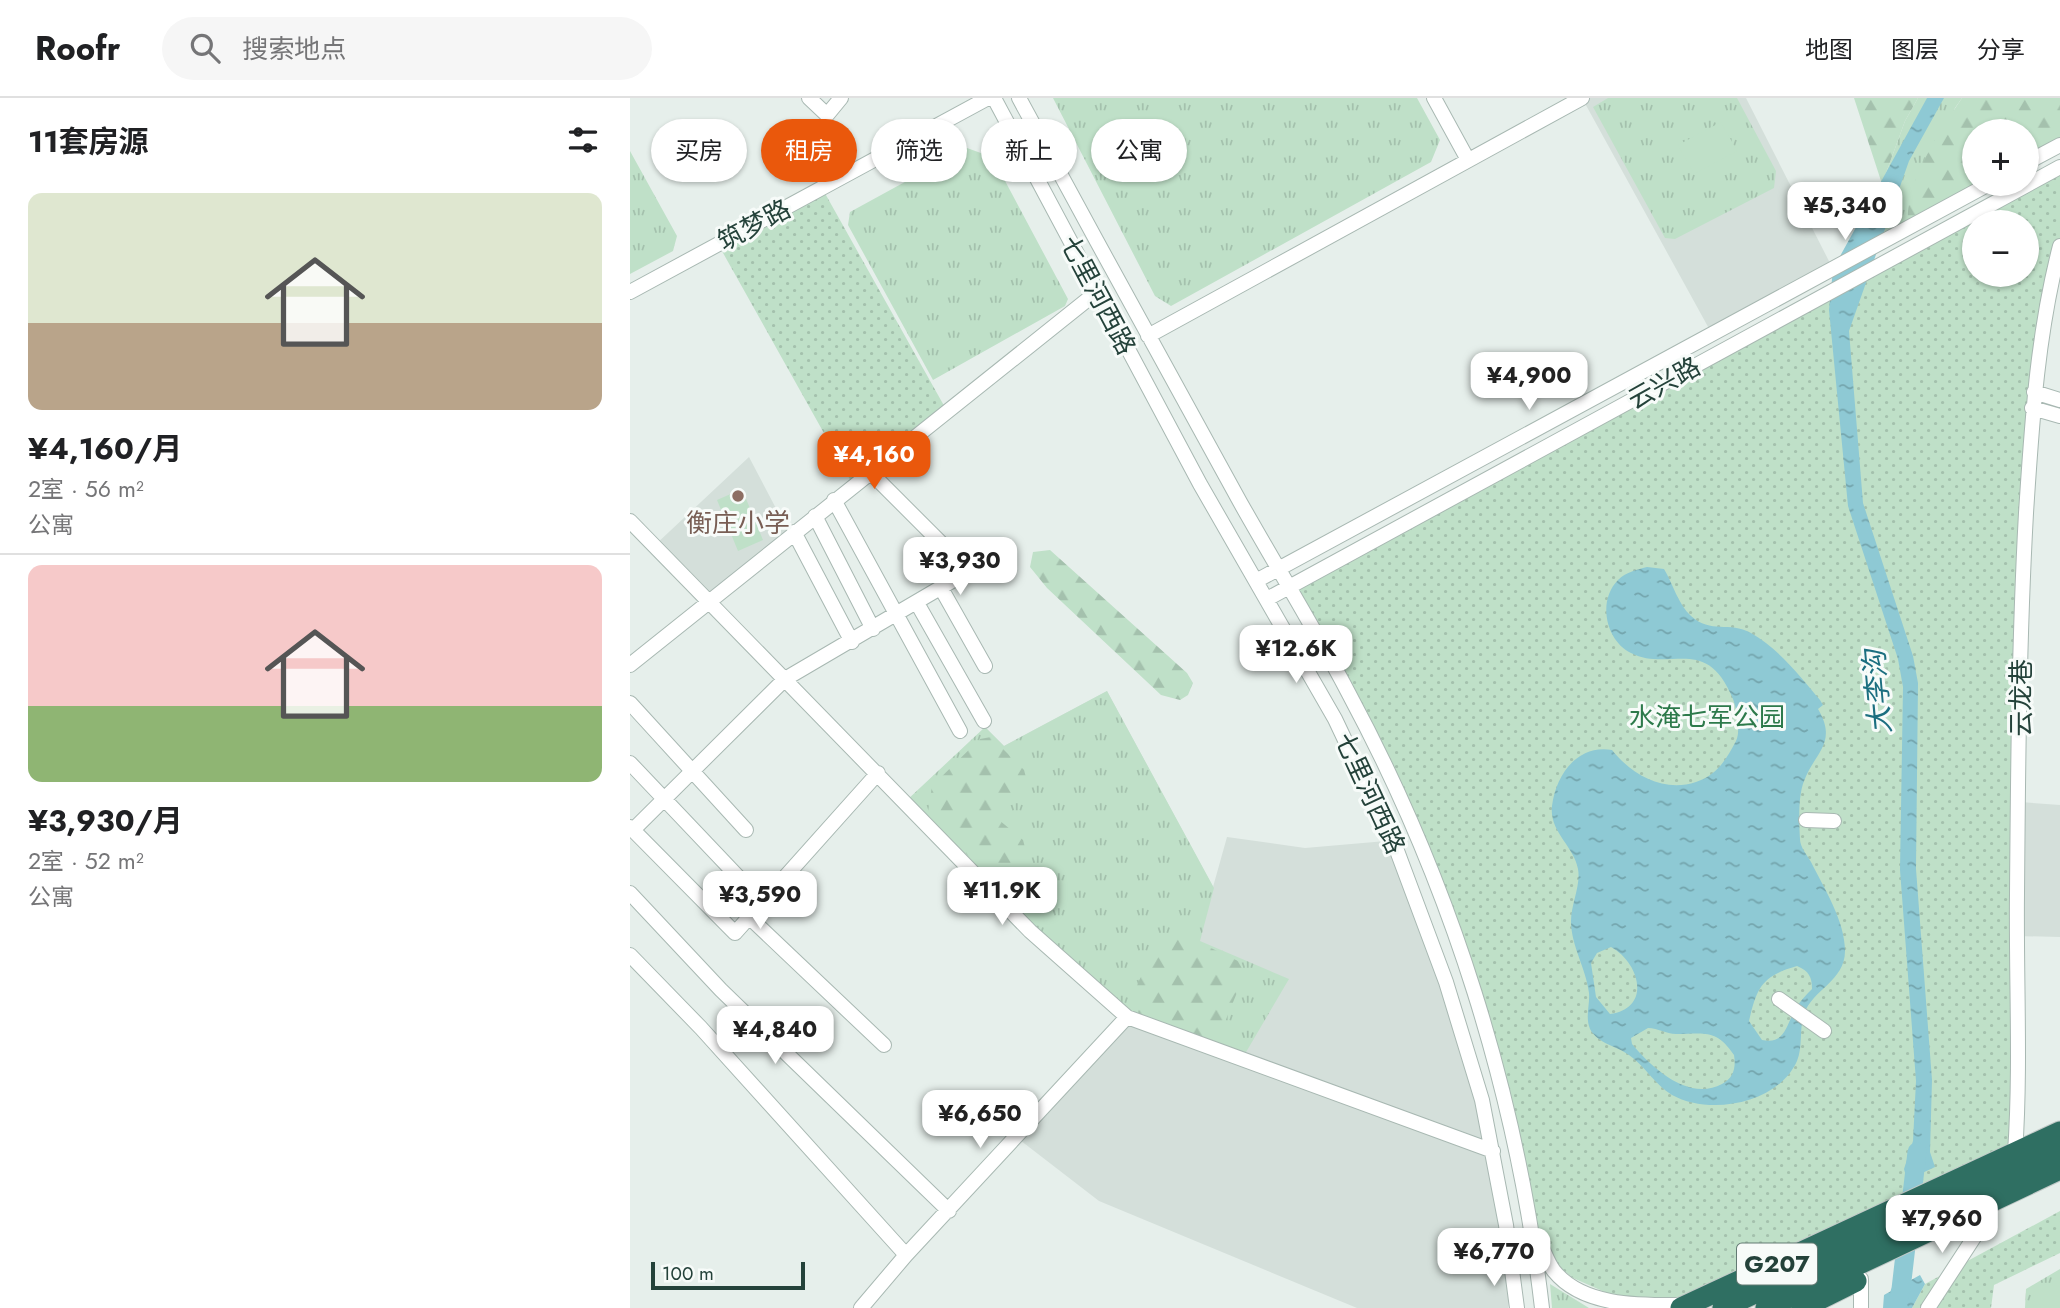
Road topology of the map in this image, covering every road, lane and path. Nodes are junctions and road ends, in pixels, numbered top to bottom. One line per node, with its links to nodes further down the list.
1 (809, 98): 2 (street)
2 (841, 98)
3 (988, 98): 18 (street, 筑梦路)
4 (994, 98): 19 (street, 七里河西路)
5 (1019, 98): 20 (street, 七里河西路)
6 (1434, 98): 10 (street)
7 (1582, 98): 10 (street)
8 (2060, 145): 9 (street)
9 (2039, 156)
10 (1468, 160): 20 (street)
11 (2060, 167): 13 (street, 云兴路)
12 (2060, 176): 14 (street)
13 (2039, 178)
14 (2039, 180)
15 (1967, 196): 30 (street, 云兴路)
16 (2007, 196): 33 (street, 云兴路)
17 (2060, 247): 21 (street, 云龙巷)
18 (630, 292)
19 (1097, 292): 25 (street); 31 (street, 七里河西路)
20 (1148, 336): 30 (street, 七里河西路)
21 (2034, 392): 22 (street); 23 (street, 云龙巷)
22 (2060, 400)
23 (2032, 408): 24 (street); 65 (street, 云龙巷)
24 (2060, 416)
25 (870, 472): 26 (street); 32 (street)
26 (834, 500): 27 (street); 37 (street)
27 (815, 516): 29 (street); 38 (street)
28 (630, 522): 35 (street)
29 (794, 532): 35 (street); 39 (street)
30 (1278, 569): 31 (street, 云兴路); 33 (street, 七里河西路)
31 (1256, 581): 34 (street, 七里河西路)
32 (941, 588): 36 (street); 41 (street)
33 (1289, 588): 34 (street, 云兴路); 70 (street, 七里河西路)
34 (1267, 599): 64 (street, 七里河西路)
35 (708, 602): 40 (street); 42 (street)
36 (917, 603): 37 (street); 44 (street)
37 (895, 616): 38 (street); 45 (street)
38 (873, 629): 39 (street)
39 (852, 642): 42 (street)
40 (630, 665)
41 (985, 666)
42 (785, 679): 47 (street); 48 (street)
43 (630, 703): 47 (street)
44 (984, 721)
45 (960, 731)
46 (630, 763): 49 (street)
47 (692, 771): 49 (street); 53 (street)
48 (878, 773): 55 (street); 59 (street)
49 (664, 799): 52 (street); 55 (street)
50 (1806, 820): 51 (street)
51 (1834, 821)
52 (632, 828): 56 (street)
53 (746, 830)
54 (630, 893): 68 (street)
55 (762, 902): 56 (street)
56 (749, 917): 61 (street)
57 (630, 955): 71 (street)
58 (1779, 999): 60 (street)
59 (1127, 1017): 64 (street); 68 (street)
60 (1825, 1031)
61 (884, 1045)
62 (2060, 1132): 65 (highway, G207)
63 (2060, 1149): 77 (highway)
64 (1493, 1151): 75 (street, 七里河西路)
65 (2015, 1153): 73 (highway, G207)
66 (2060, 1169): 78 (highway)
67 (2060, 1184): 69 (highway, G207)
68 (949, 1211): 71 (street)
69 (1986, 1219): 72 (highway, G207); 81 (street)
70 (1531, 1223): 73 (street); 76 (street, 七里河西路)
71 (906, 1255): 74 (street)
72 (1869, 1275): 79 (highway, G207); 80 (street)
73 (1684, 1307)
74 (861, 1308)
75 (1514, 1308)
76 (1542, 1308)
77 (1723, 1308)
78 (1766, 1308)
79 (1802, 1308)
80 (1861, 1308)
81 (1928, 1308)

